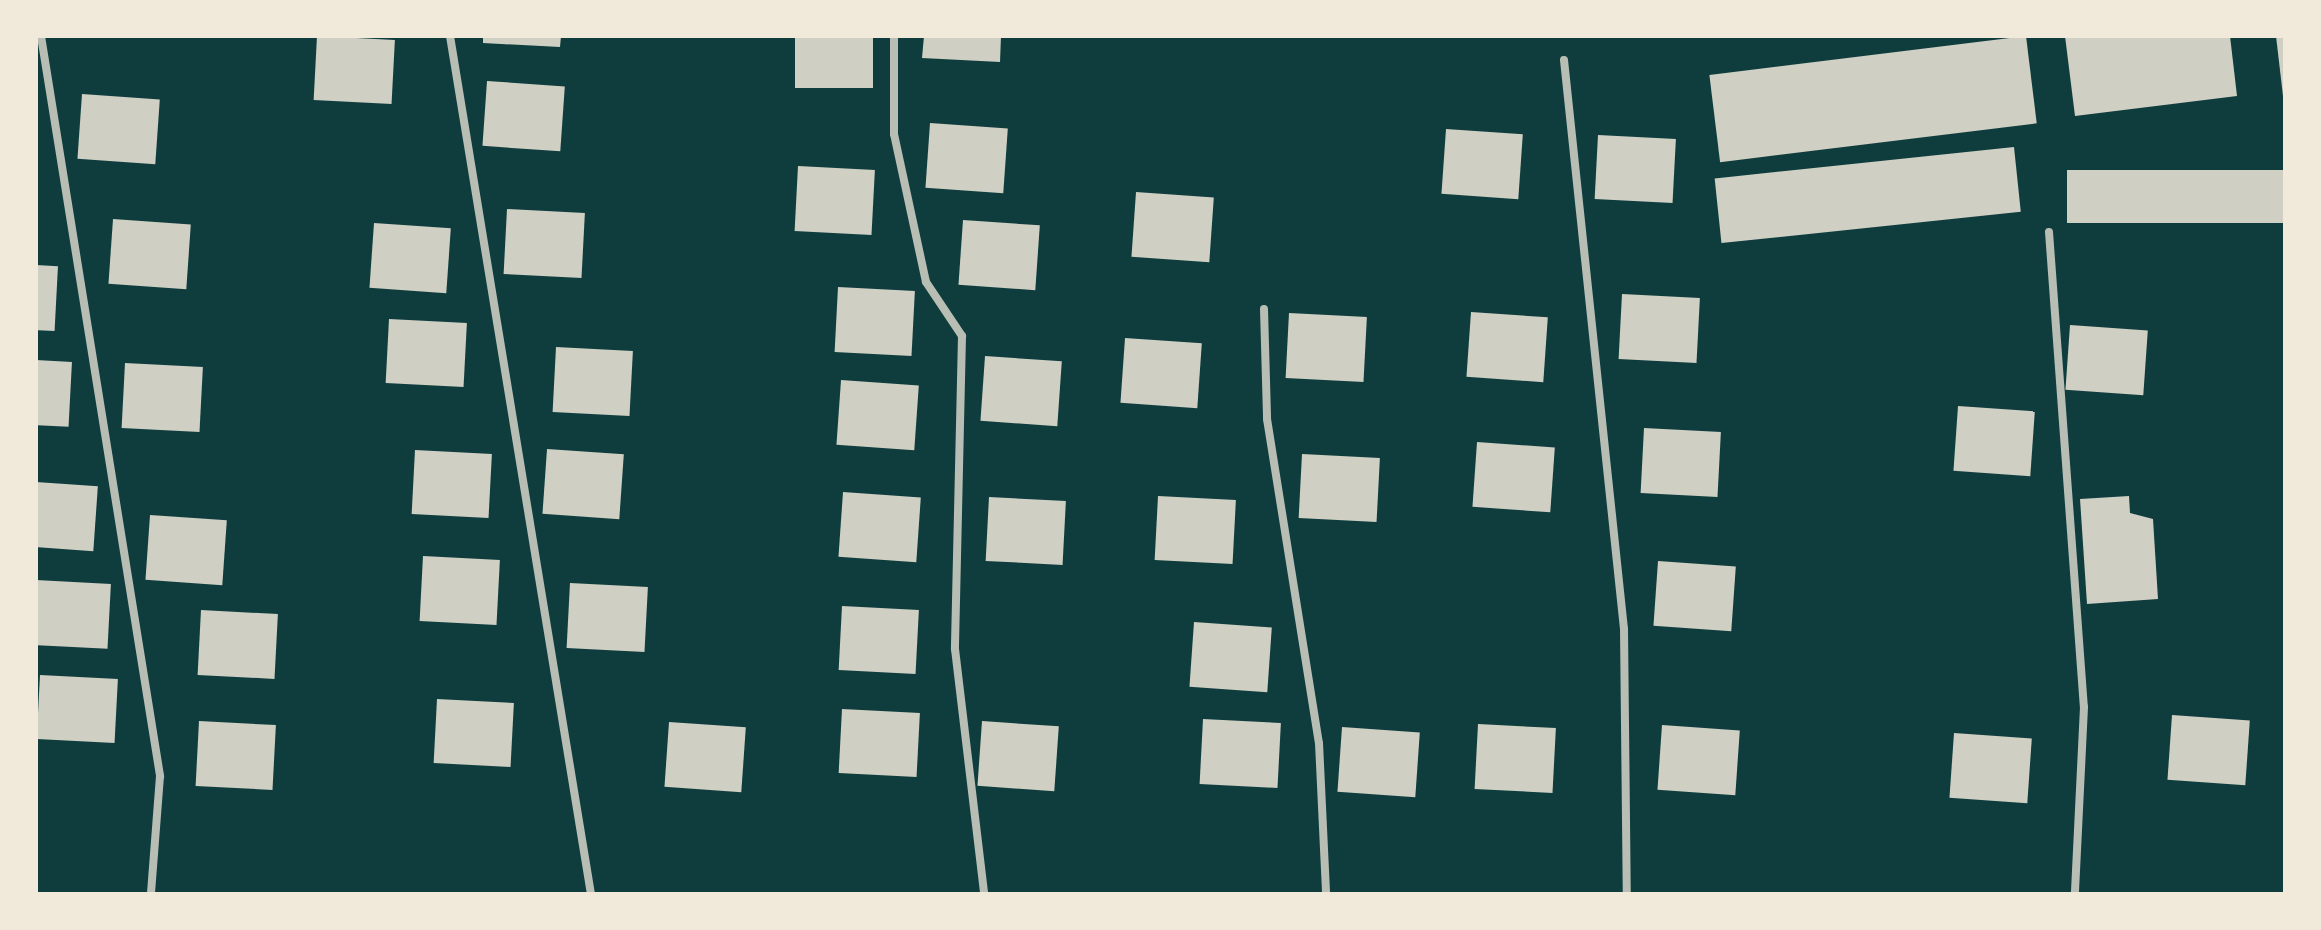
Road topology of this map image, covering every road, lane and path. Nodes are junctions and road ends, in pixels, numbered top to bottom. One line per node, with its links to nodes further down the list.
1 (41, 36): 7 (street)
2 (450, 36): 8 (street)
3 (894, 36): 9 (street)
4 (1564, 60): 11 (street)
5 (2049, 232): 12 (street)
6 (1264, 309): 10 (street)
7 (151, 894)
8 (591, 894)
9 (984, 894)
10 (1326, 894)
11 (1627, 894)
12 (2075, 894)

